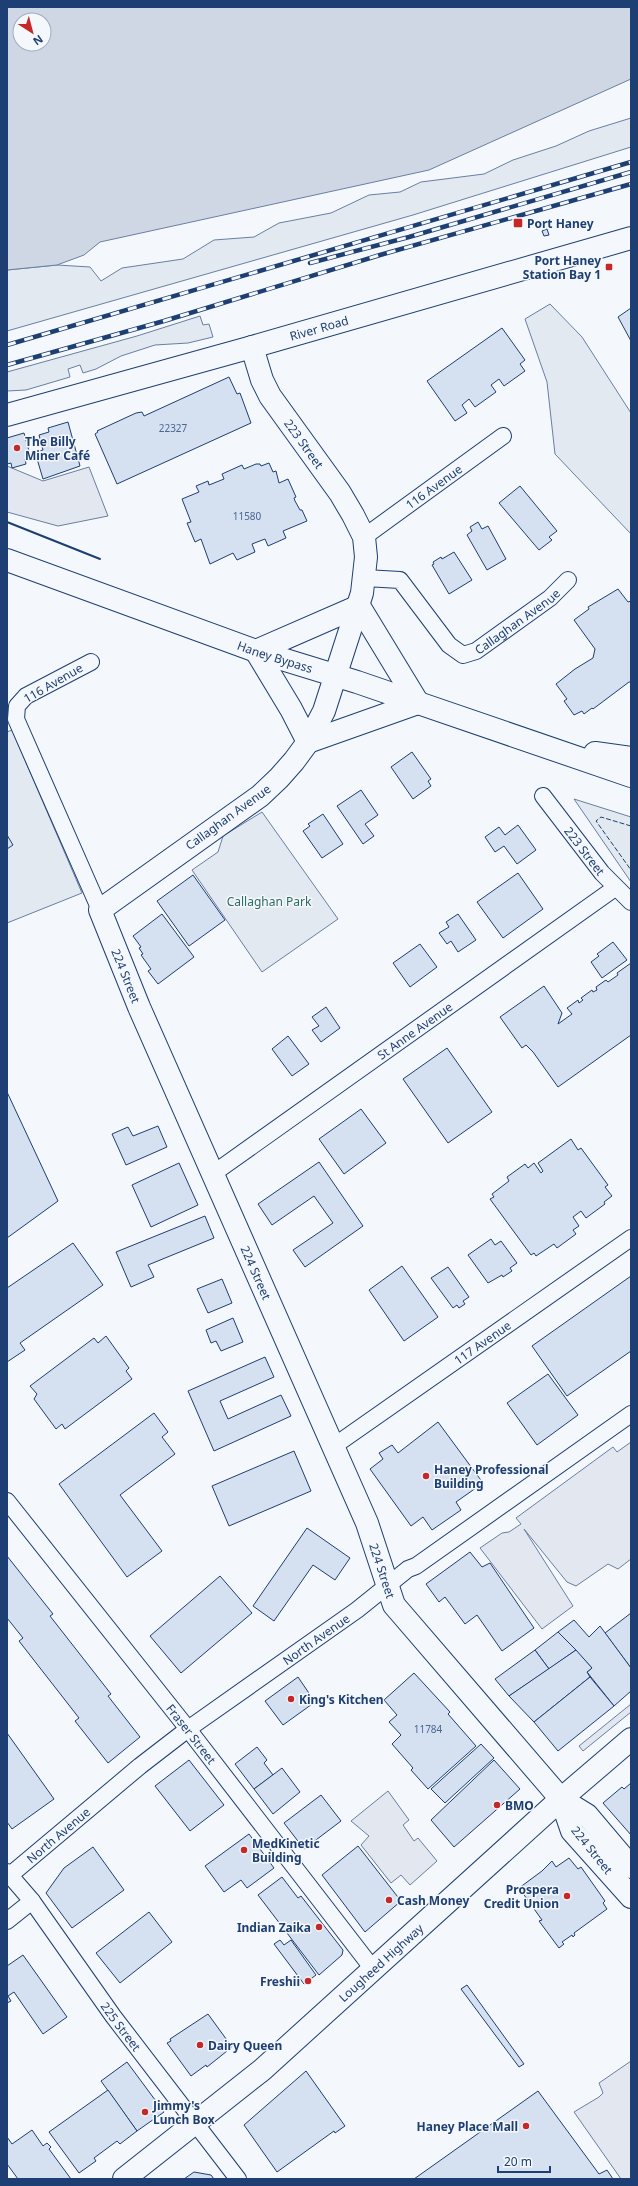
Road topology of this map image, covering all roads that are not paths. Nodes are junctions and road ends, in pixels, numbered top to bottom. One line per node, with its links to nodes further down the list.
1 (631, 238): 2 (main road, River Road)
2 (252, 347): 3 (main road, River Road); 5 (main road, 223 Street)
3 (7, 415)
4 (503, 436): 5 (street, 116 Avenue)
5 (364, 537): 7 (main road, Callaghan Avenue)
6 (7, 560): 10 (main road, Haney Bypass)
7 (365, 578): 8 (street, Callaghan Avenue); 9 (main road, Callaghan Avenue)
8 (568, 580)
9 (359, 606): 10 (main road); 12 (main road, Callaghan Avenue); 13 (main road)
10 (256, 651): 12 (main road, Haney Bypass); 15 (main road)
11 (91, 662): 14 (street, 116 Avenue)
12 (334, 676): 13 (main road, Haney Bypass); 15 (main road, Callaghan Avenue)
13 (418, 703): 15 (main road); 16 (main road, Haney Bypass)
14 (17, 706): 22 (street, 224 Street)
15 (308, 742): 22 (main road, Callaghan Avenue)
16 (546, 746): 17 (main road, Haney Bypass); 18 (main road, Haney Bypass)
17 (631, 758)
18 (631, 776)
19 (543, 796): 20 (street, 223 Street)
20 (615, 888): 21 (street, 223 Street); 23 (street, St Anne Avenue)
21 (631, 902)
22 (100, 910): 23 (main road, 224 Street)
23 (214, 1173): 26 (main road, 224 Street)
24 (631, 1238): 26 (street, 117 Avenue)
25 (631, 1414): 28 (street, North Avenue)
26 (334, 1446): 28 (main road, 224 Street)
27 (7, 1501): 29 (street, Fraser Street)
28 (386, 1586): 29 (street, North Avenue); 31 (main road, 224 Street)
29 (188, 1729): 33 (street, North Avenue); 37 (street, Fraser Street)
30 (631, 1739): 31 (main road, Lougheed Highway)
31 (561, 1799): 32 (main road, 224 Street); 34 (main road, 224 Street); 37 (main road, Lougheed Highway)
32 (631, 1867)
33 (8, 1874): 35 (street, 225 Street)
34 (631, 1896)
35 (32, 1901): 36 (street); 38 (street, 225 Street)
36 (7, 1921)
37 (373, 1969): 38 (main road, Lougheed Highway)
38 (195, 2124): 39 (main road, Lougheed Highway); 40 (street, 225 Street)
39 (124, 2179)
40 (238, 2179)

